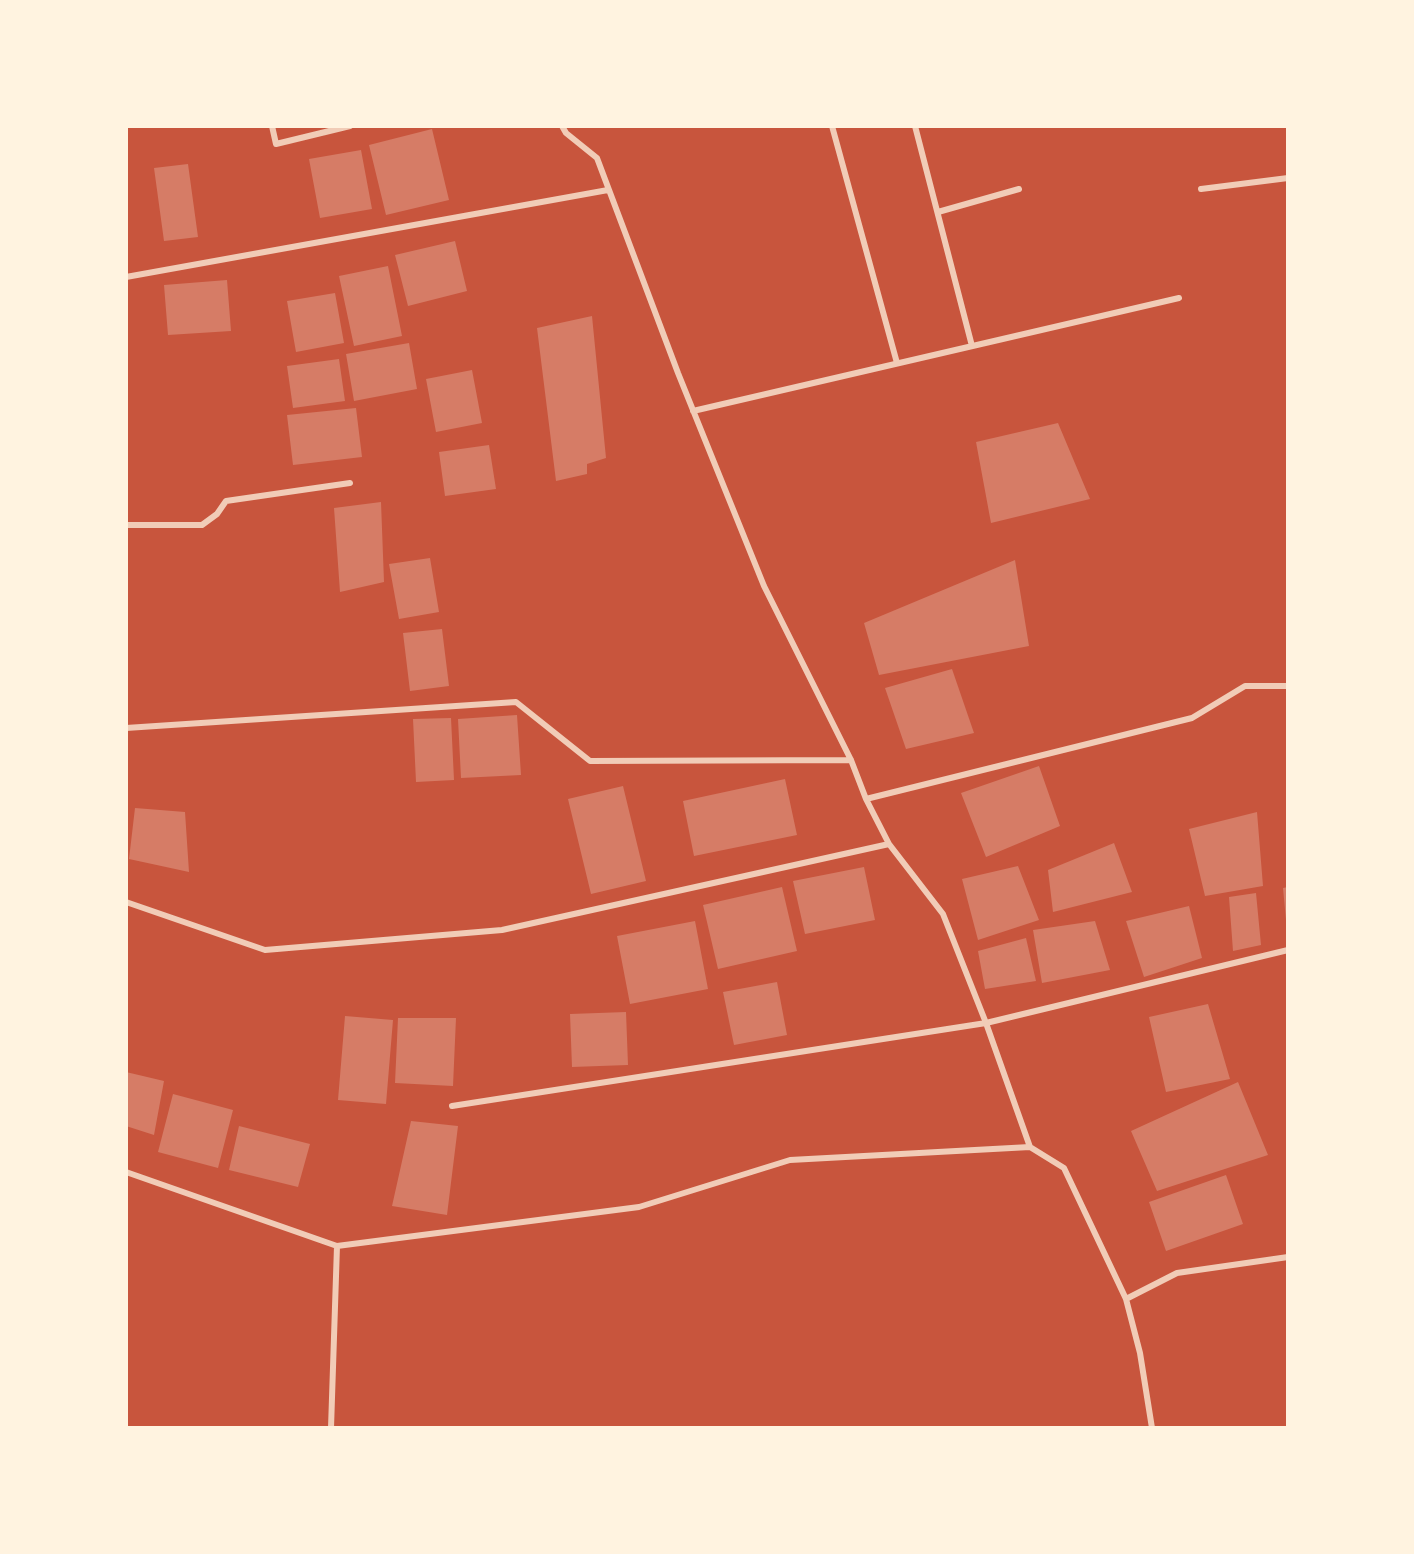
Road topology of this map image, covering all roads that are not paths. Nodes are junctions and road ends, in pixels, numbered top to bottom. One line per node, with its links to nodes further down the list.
1 (272, 126): 2 (street)
2 (350, 126)
3 (562, 126): 9 (street)
4 (831, 126): 14 (street)
5 (915, 126): 10 (street)
6 (1288, 178): 8 (street)
7 (1019, 189): 10 (street)
8 (1201, 189)
9 (608, 190): 11 (street); 15 (street)
10 (938, 212): 13 (street)
11 (126, 277)
12 (1179, 298): 13 (street)
13 (972, 346): 14 (street)
14 (897, 363): 15 (street)
15 (693, 411): 20 (street)
16 (351, 483): 17 (street)
17 (126, 525)
18 (1288, 686): 21 (street)
19 (126, 728): 20 (street)
20 (851, 760): 21 (street)
21 (866, 799): 22 (street)
22 (889, 844): 23 (street); 25 (street)
23 (126, 902)
24 (1288, 950): 25 (street)
25 (986, 1023): 26 (street); 27 (street)
26 (452, 1106)
27 (1030, 1147): 29 (street); 31 (street)
28 (126, 1172): 29 (street)
29 (337, 1246): 32 (street)
30 (1288, 1257): 31 (street)
31 (1126, 1299): 33 (street)
32 (331, 1428)
33 (1152, 1428)

